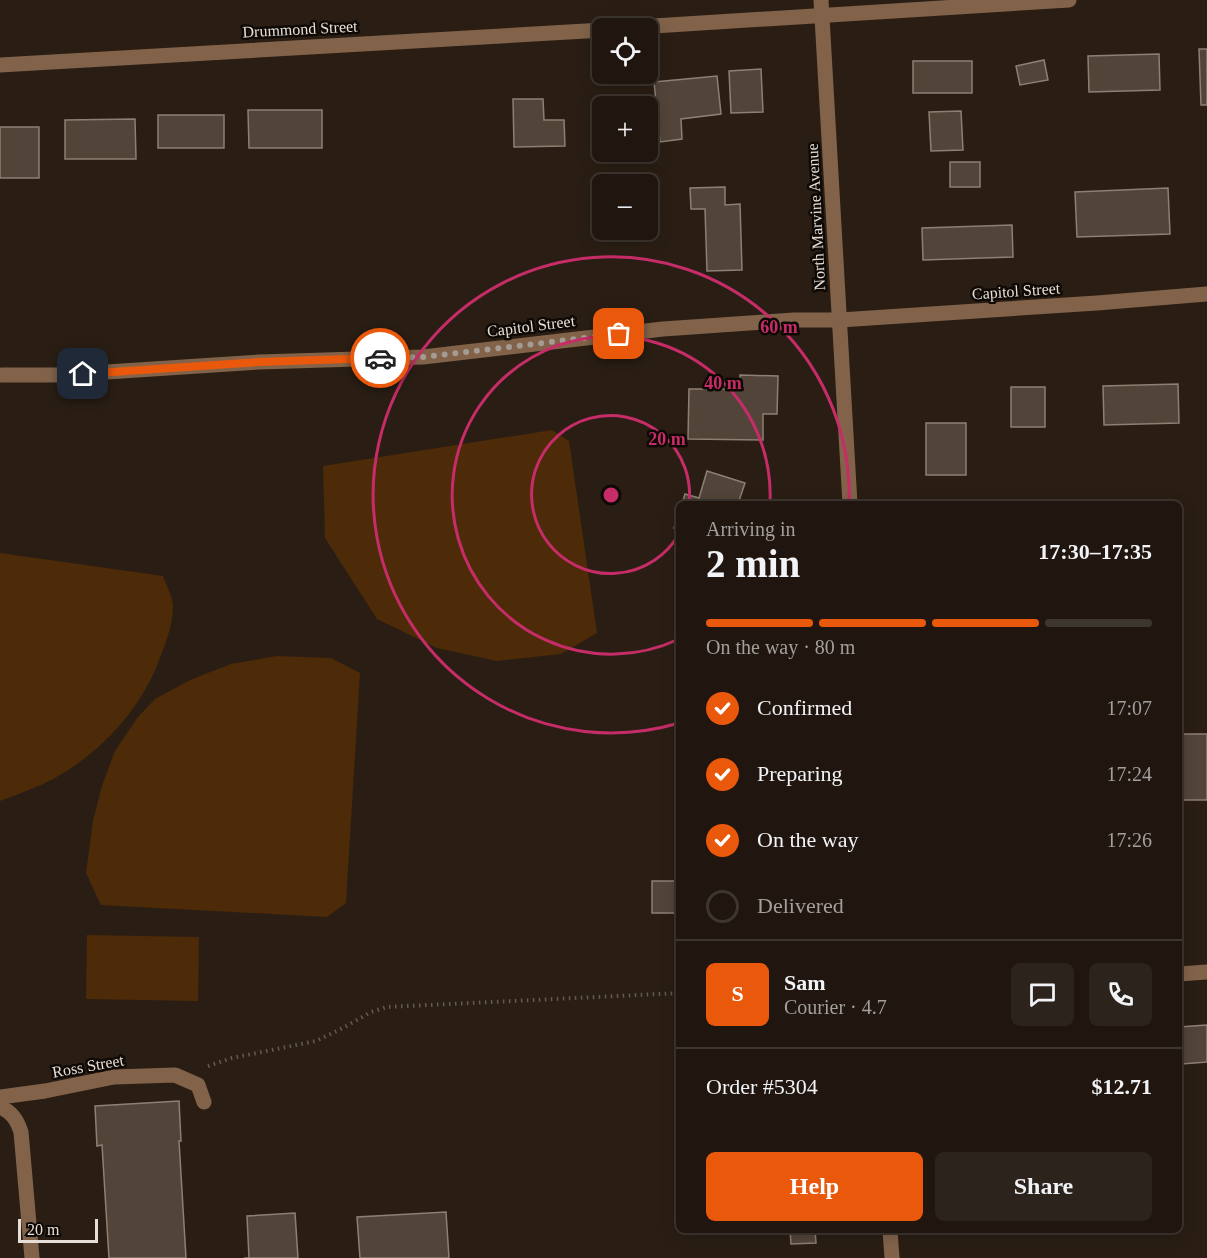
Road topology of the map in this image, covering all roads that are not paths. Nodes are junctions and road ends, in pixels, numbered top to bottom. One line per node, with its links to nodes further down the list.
1 (821, 0): 3 (street, North Marvine Avenue)
2 (1069, 0): 3 (street)
3 (822, 17): 4 (street); 8 (street, North Marvine Avenue)
4 (658, 26)
5 (592, 31): 6 (street, Drummond Street)
6 (0, 65)
7 (1207, 294): 8 (street, Capitol Street)
8 (840, 320): 9 (street, Capitol Street); 10 (street, North Marvine Avenue)
9 (2, 375)
10 (850, 501)
11 (1207, 972): 12 (street)
12 (1182, 974)
13 (0, 1097): 14 (street, Ross Street)
14 (204, 1102)
15 (0, 1107): 17 (street)
16 (890, 1233): 18 (street)
17 (32, 1258)
18 (892, 1258)

